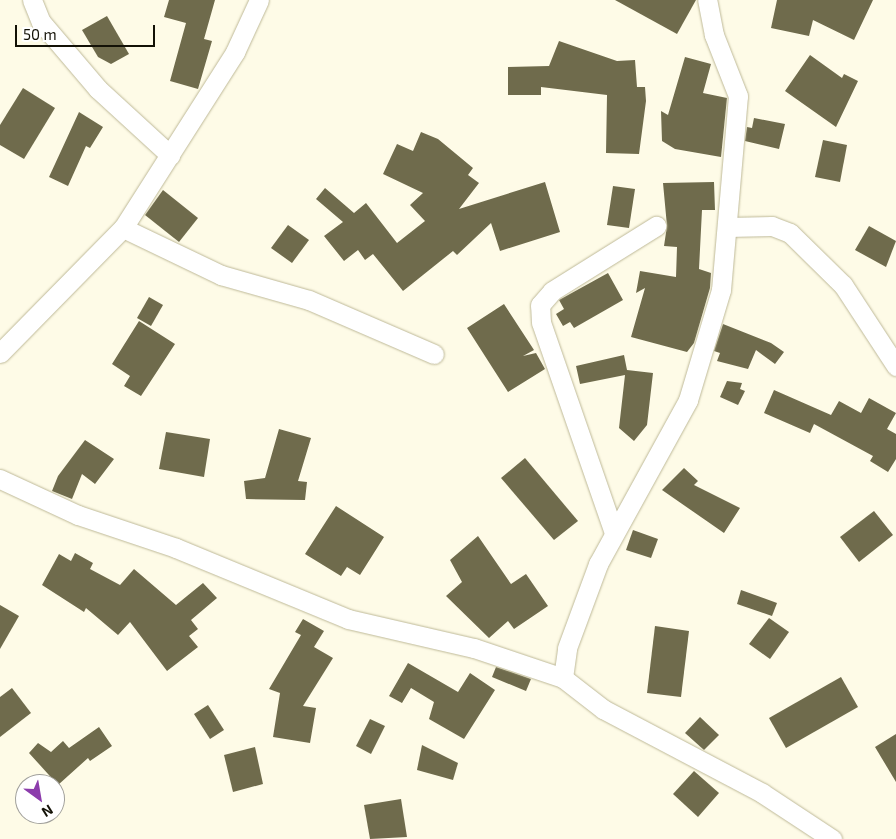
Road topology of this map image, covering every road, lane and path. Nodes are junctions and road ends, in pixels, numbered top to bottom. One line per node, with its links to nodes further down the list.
1 (32, 0): 4 (street)
2 (259, 0): 4 (street)
3 (707, 0): 6 (street)
4 (170, 155): 7 (street)
5 (656, 226): 12 (street)
6 (728, 227): 10 (street); 12 (street)
7 (123, 228): 8 (street); 9 (street)
8 (0, 353)
9 (434, 354)
10 (896, 366)
11 (0, 479): 13 (street)
12 (614, 532): 13 (street)
13 (563, 678): 14 (street)
14 (832, 839)

